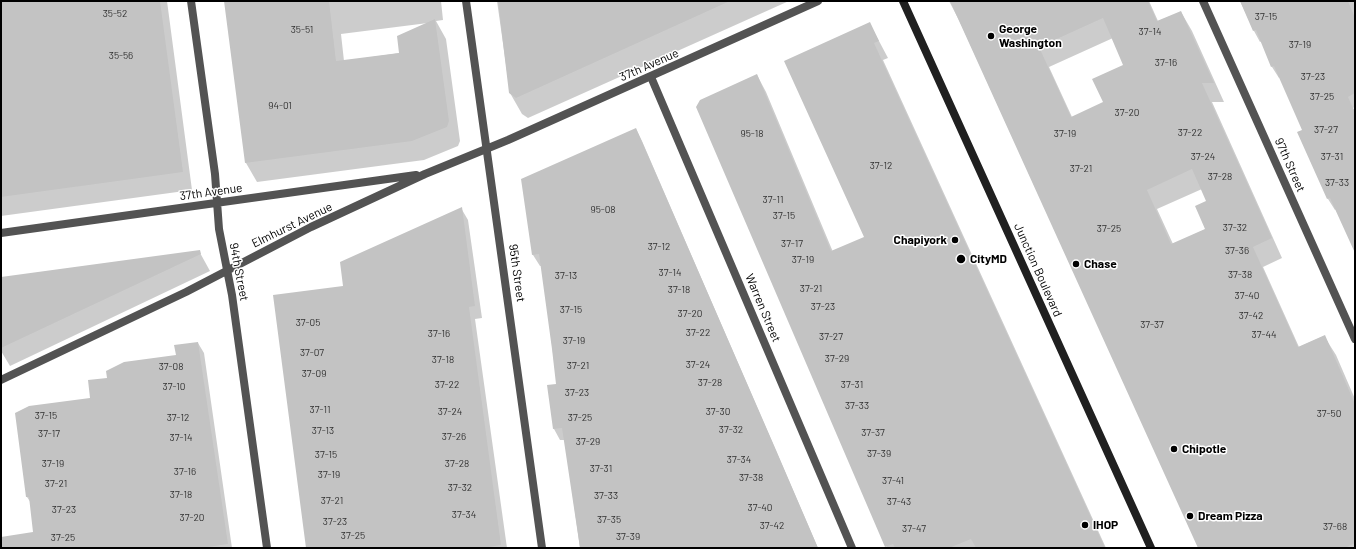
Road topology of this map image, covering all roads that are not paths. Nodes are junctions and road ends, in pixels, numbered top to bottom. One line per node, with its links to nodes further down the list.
1 (191, 1): 9 (street, 94th Street)
2 (466, 1): 7 (street, 95th Street)
3 (818, 1): 6 (street, 37th Avenue)
4 (903, 1): 17 (main road, Junction Boulevard)
5 (1203, 1): 12 (street, 97th Street)
6 (651, 77): 7 (street, 37th Avenue); 16 (street, Warren Street)
7 (488, 149): 8 (street, Elmhurst Avenue); 15 (street, 95th Street)
8 (425, 174): 9 (street, 37th Avenue); 11 (street, Elmhurst Avenue)
9 (217, 203): 10 (street, 37th Avenue); 11 (street, 94th Street)
10 (1, 233)
11 (227, 270): 13 (street, Elmhurst Avenue); 14 (street, 94th Street)
12 (1355, 339)
13 (1, 380)
14 (267, 548)
15 (542, 548)
16 (852, 548)
17 (1151, 548)

